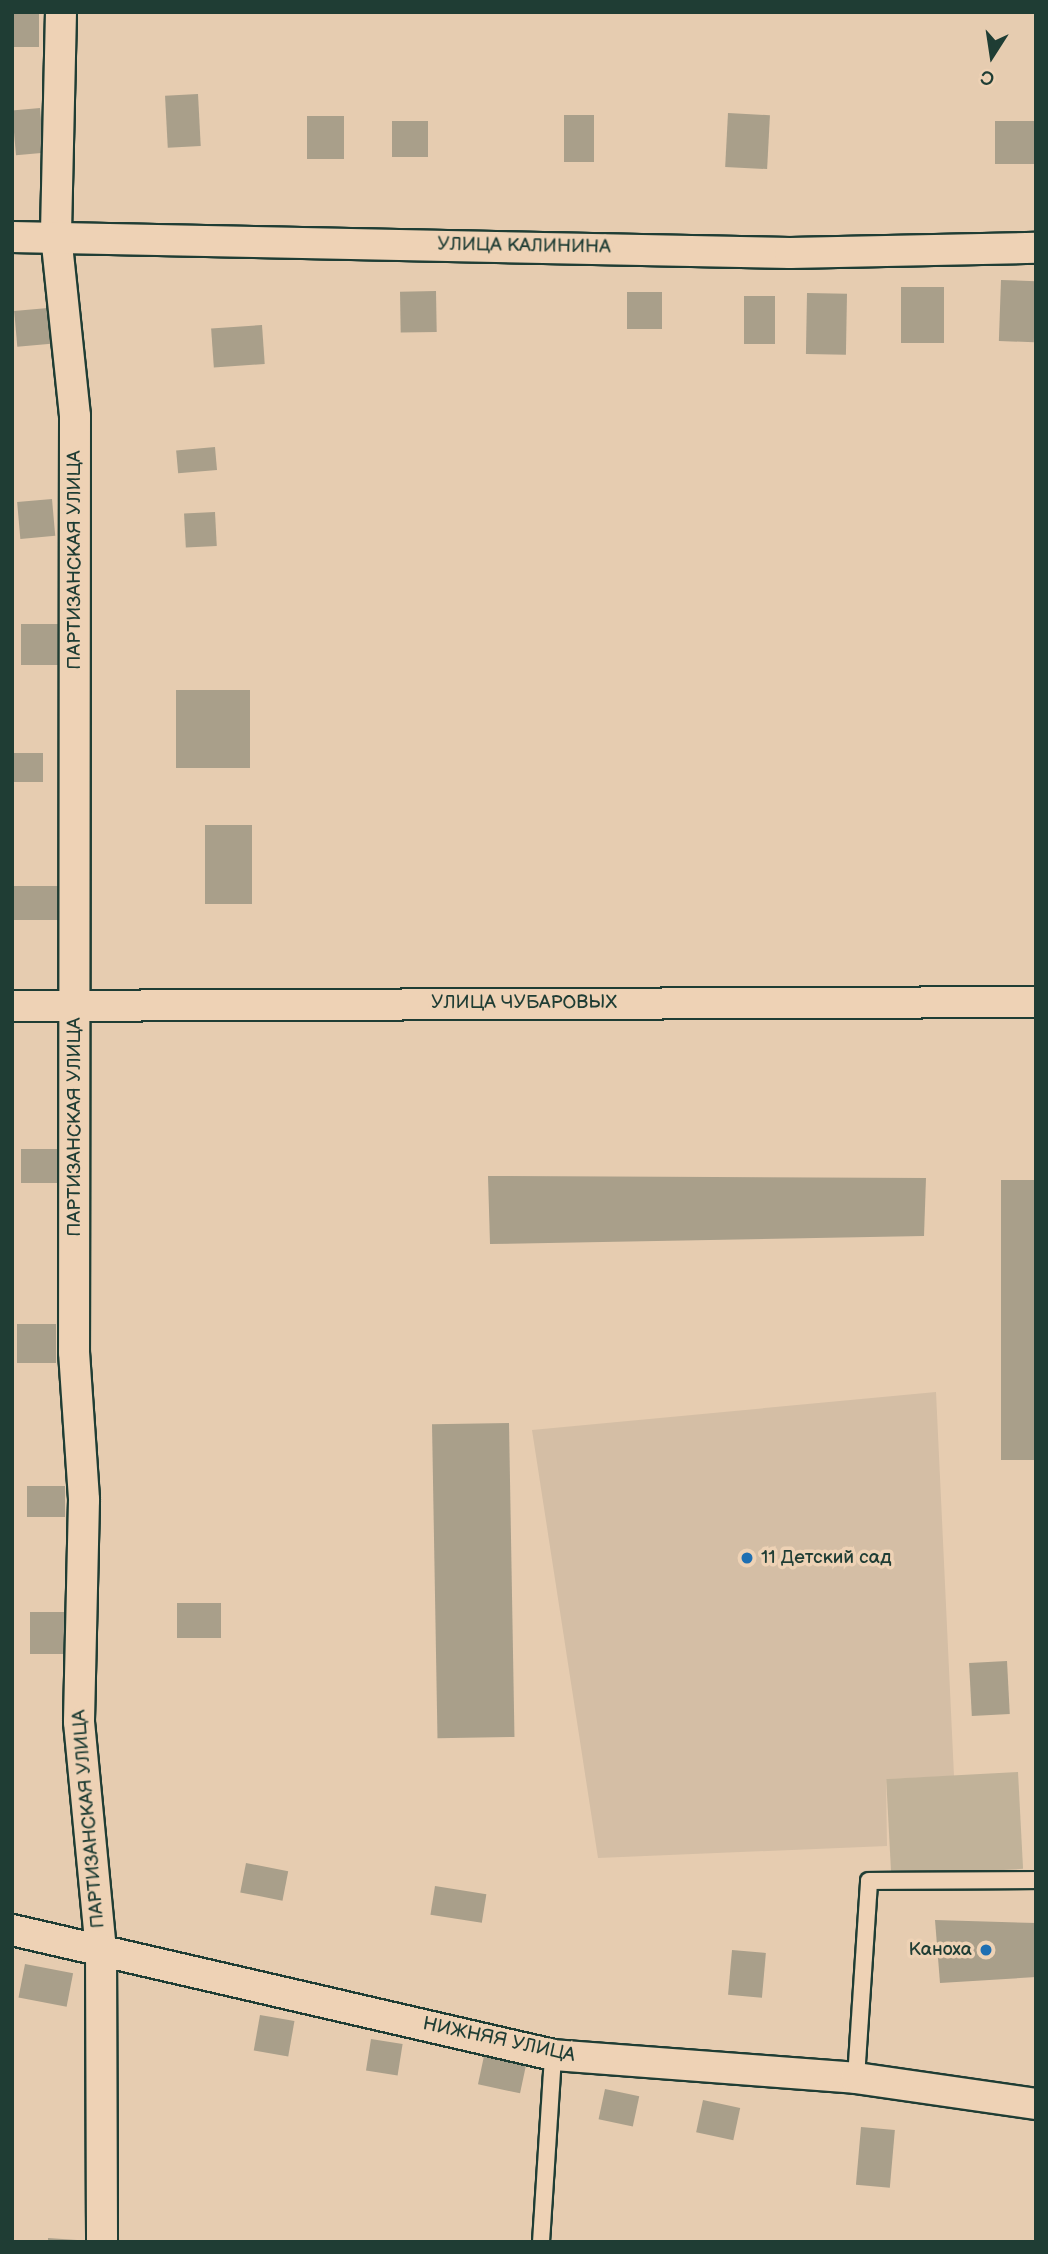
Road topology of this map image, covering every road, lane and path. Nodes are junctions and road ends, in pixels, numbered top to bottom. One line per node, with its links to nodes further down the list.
1 (61, 12): 2 (street, ПАРТИЗАНСКАЯ УЛИЦА)
2 (55, 234): 3 (street, УЛИЦА КАЛИНИНА); 4 (street, УЛИЦА КАЛИНИНА); 6 (street, ПАРТИЗАНСКАЯ УЛИЦА)
3 (12, 237)
4 (1036, 248)
5 (1036, 1002): 6 (street, УЛИЦА ЧУБАРОВЫХ)
6 (76, 1003): 7 (street, УЛИЦА ЧУБАРОВЫХ); 10 (street, ПАРТИЗАНСКАЯ УЛИЦА)
7 (12, 1006)
8 (1036, 1880): 12 (lane)
9 (12, 1930): 10 (street, НИЖНЯЯ УЛИЦА)
10 (101, 1949): 11 (street, НИЖНЯЯ УЛИЦА); 14 (street, ПАРТИЗАНСКАЯ УЛИЦА)
11 (553, 2055): 12 (street, НИЖНЯЯ УЛИЦА); 15 (lane)
12 (856, 2078): 13 (street, НИЖНЯЯ УЛИЦА)
13 (1036, 2104)
14 (102, 2242)
15 (541, 2242)

